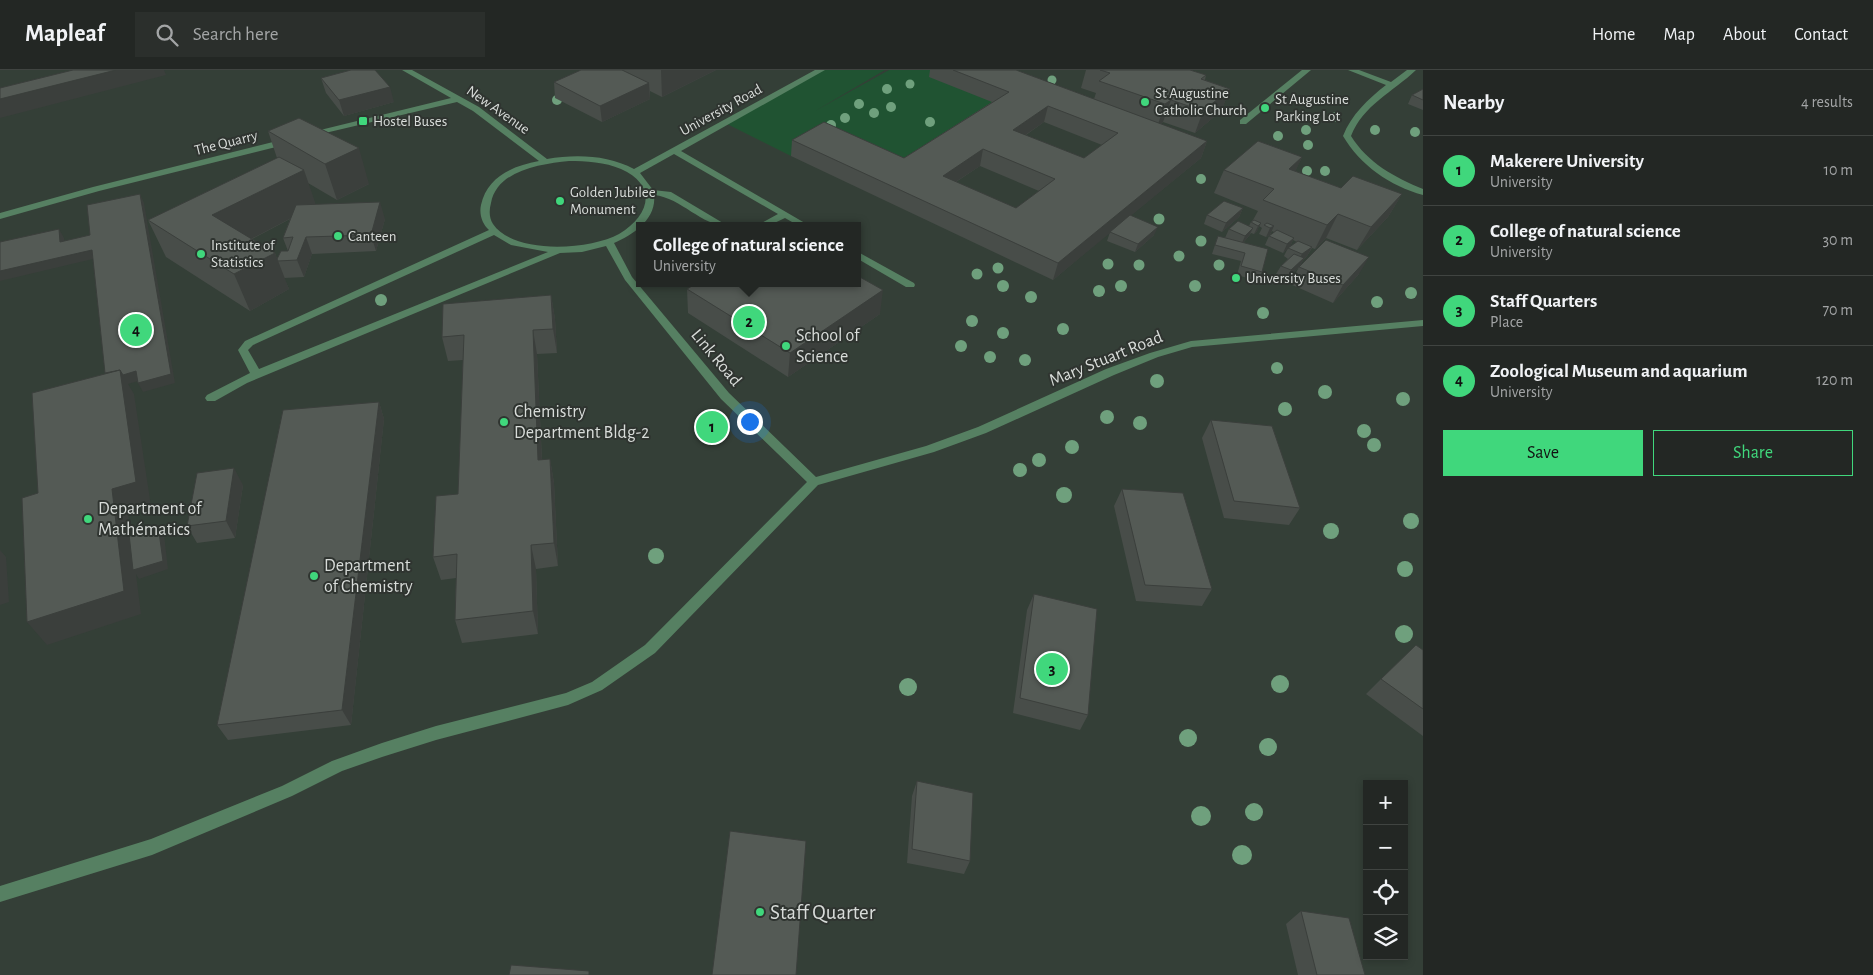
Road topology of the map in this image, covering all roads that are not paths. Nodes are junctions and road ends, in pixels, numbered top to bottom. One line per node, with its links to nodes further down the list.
1 (406, 70): 7 (lane, New Avenue)
2 (820, 70): 9 (lane, University Road)
3 (1307, 70): 8 (lane)
4 (1352, 70): 6 (lane)
5 (1412, 70): 6 (lane)
6 (1390, 84): 13 (lane)
7 (459, 99): 10 (lane, New Avenue); 15 (lane, The Quarry)
8 (1243, 122)
9 (675, 151): 11 (lane, University Road); 14 (lane)
10 (545, 161): 11 (lane); 21 (lane)
11 (634, 173): 12 (lane)
12 (649, 192): 16 (lane); 17 (lane)
13 (1423, 192)
14 (785, 214): 18 (lane); 19 (lane)
15 (0, 216)
16 (640, 222)
17 (717, 222)
18 (768, 222)
19 (799, 222)
20 (636, 226): 22 (lane)
21 (495, 232): 23 (lane); 27 (lane)
22 (608, 242): 23 (lane); 29 (lane, Link Road)
23 (558, 251): 27 (lane)
24 (861, 257): 25 (lane)
25 (910, 285)
26 (1423, 323): 29 (lane, Mary Stuart Road)
27 (257, 375): 28 (lane)
28 (211, 398)
29 (814, 482): 30 (lane)
30 (0, 894)

